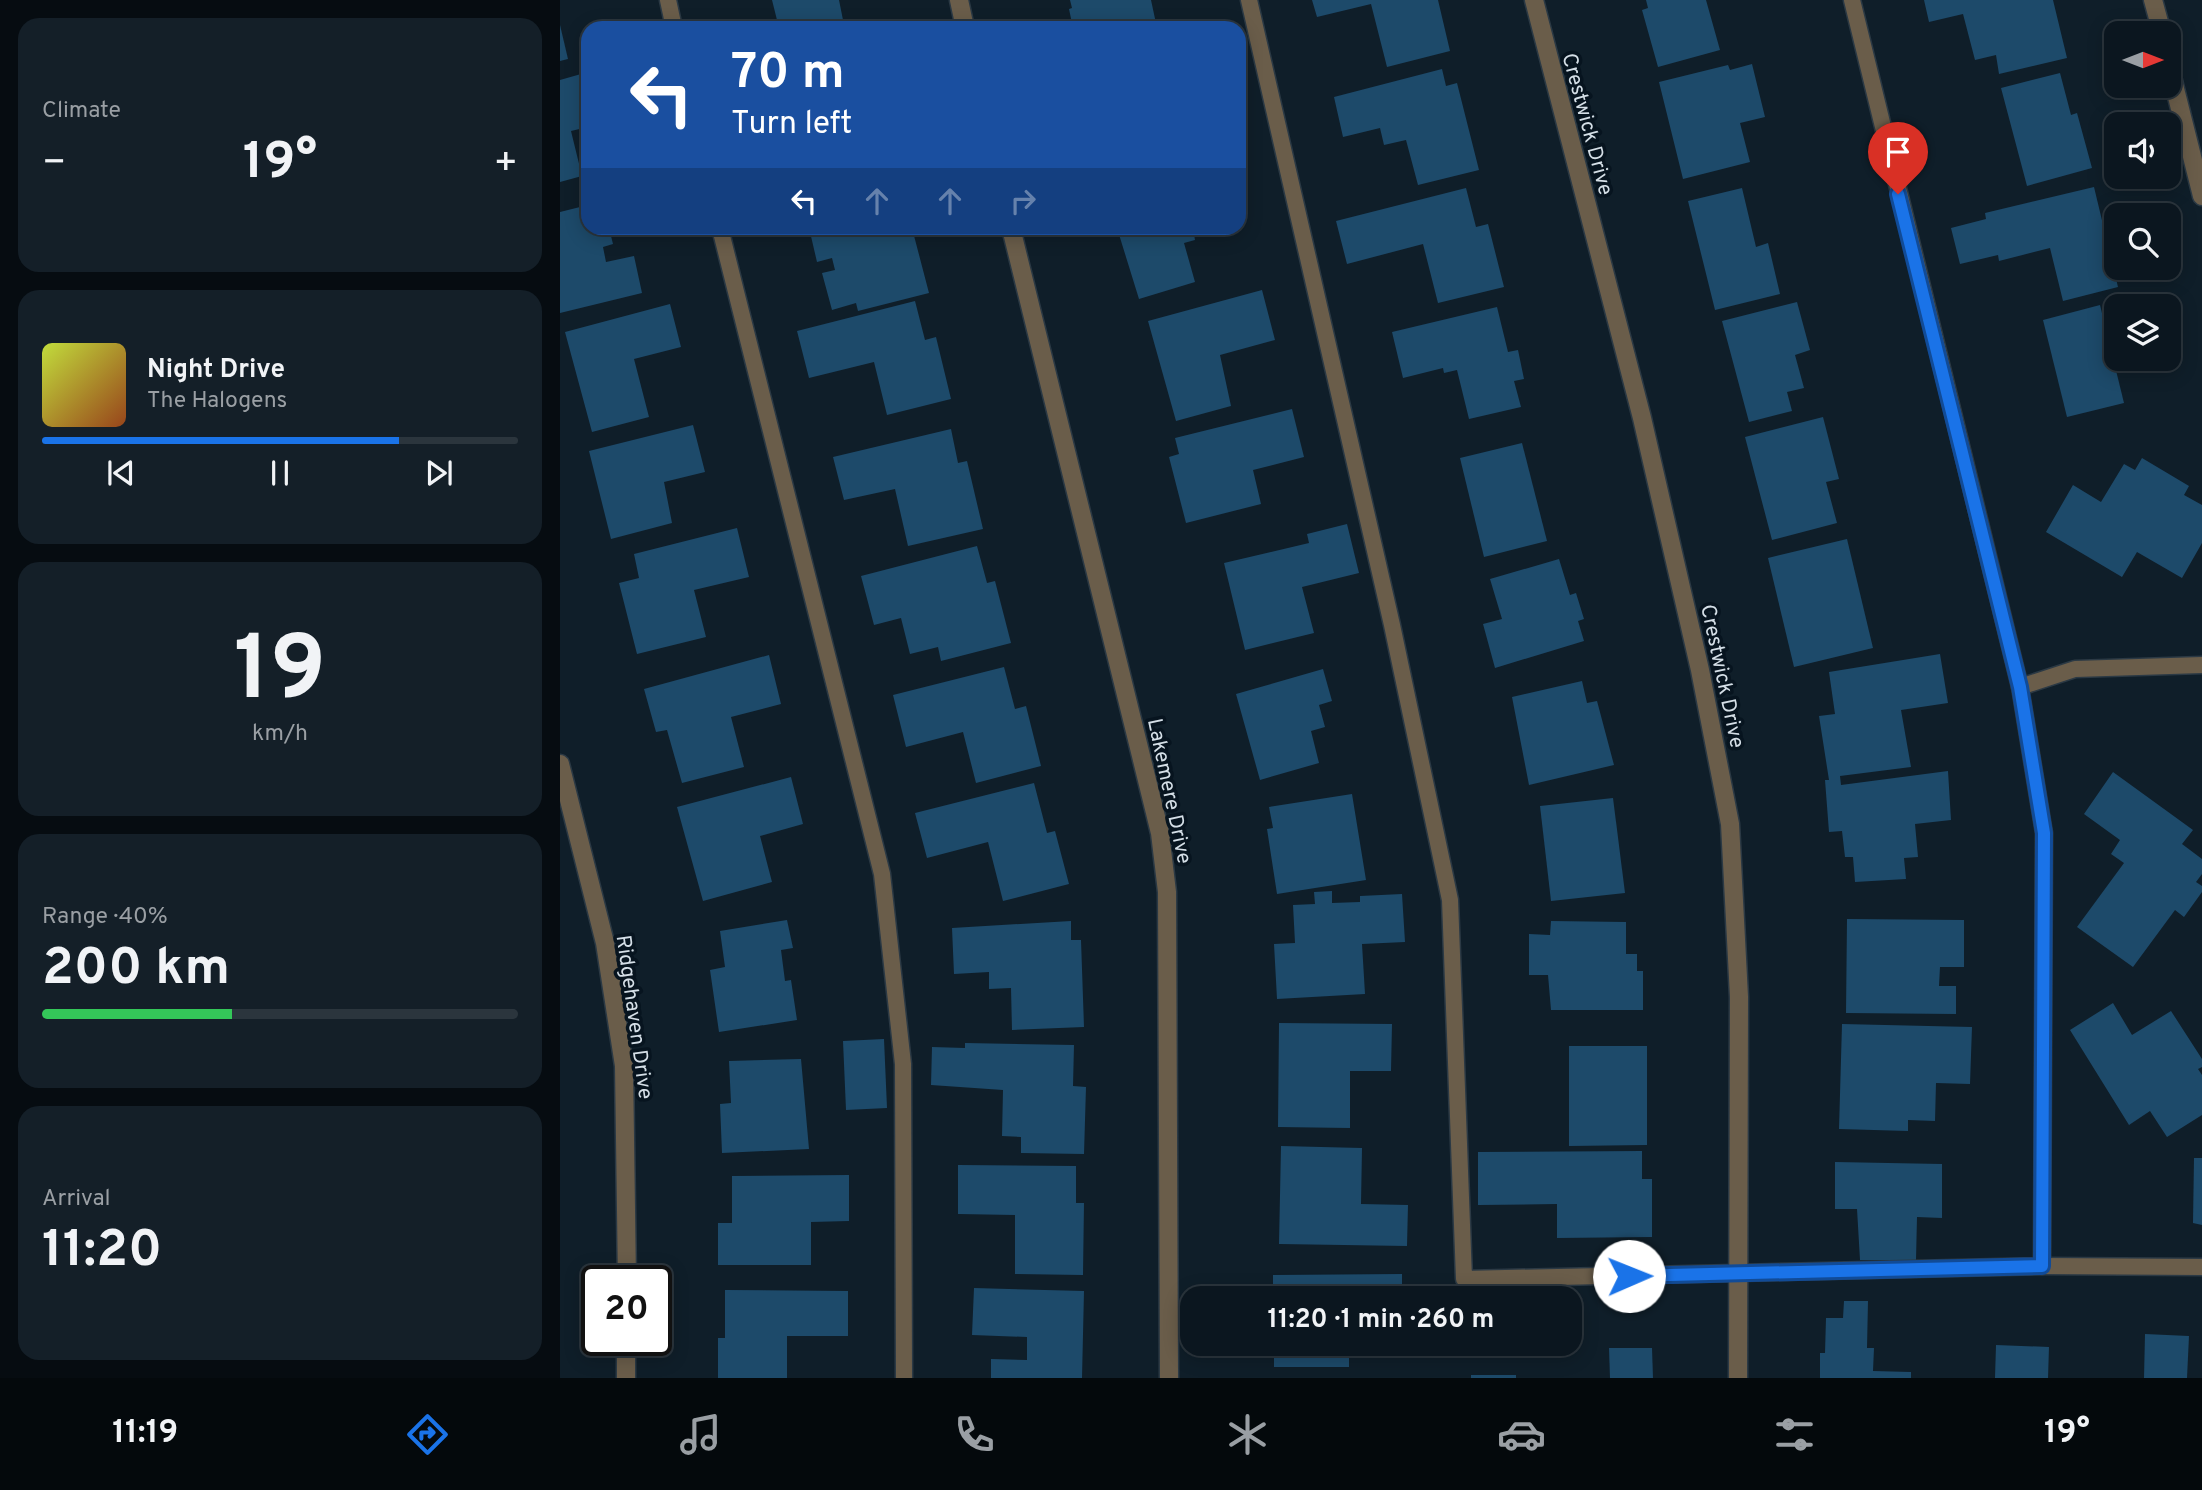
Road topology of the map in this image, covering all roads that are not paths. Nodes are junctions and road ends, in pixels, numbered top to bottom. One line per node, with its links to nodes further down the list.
1 (668, 0): 7 (lane)
2 (959, 0): 8 (street)
3 (1249, 0): 20 (lane)
4 (1534, 0): 20 (street, Crestwick Drive)
5 (1852, 0): 15 (lane)
6 (2153, 0): 9 (street)
7 (672, 21)
8 (964, 21)
9 (2158, 21)
10 (2177, 98): 11 (street)
11 (2202, 196)
12 (722, 235): 23 (lane)
13 (1013, 235): 24 (street, Lakemere Drive)
14 (2202, 665): 15 (lane)
15 (2020, 687): 18 (lane)
16 (560, 764): 17 (street, Ridgehaven Drive)
17 (627, 1265)
18 (2042, 1266): 19 (lane); 20 (lane)
19 (2202, 1267)
20 (1738, 1274): 25 (street, Crestwick Drive)
21 (626, 1356): 22 (street)
22 (626, 1378)
23 (904, 1378)
24 (1169, 1378)
25 (1738, 1378)

